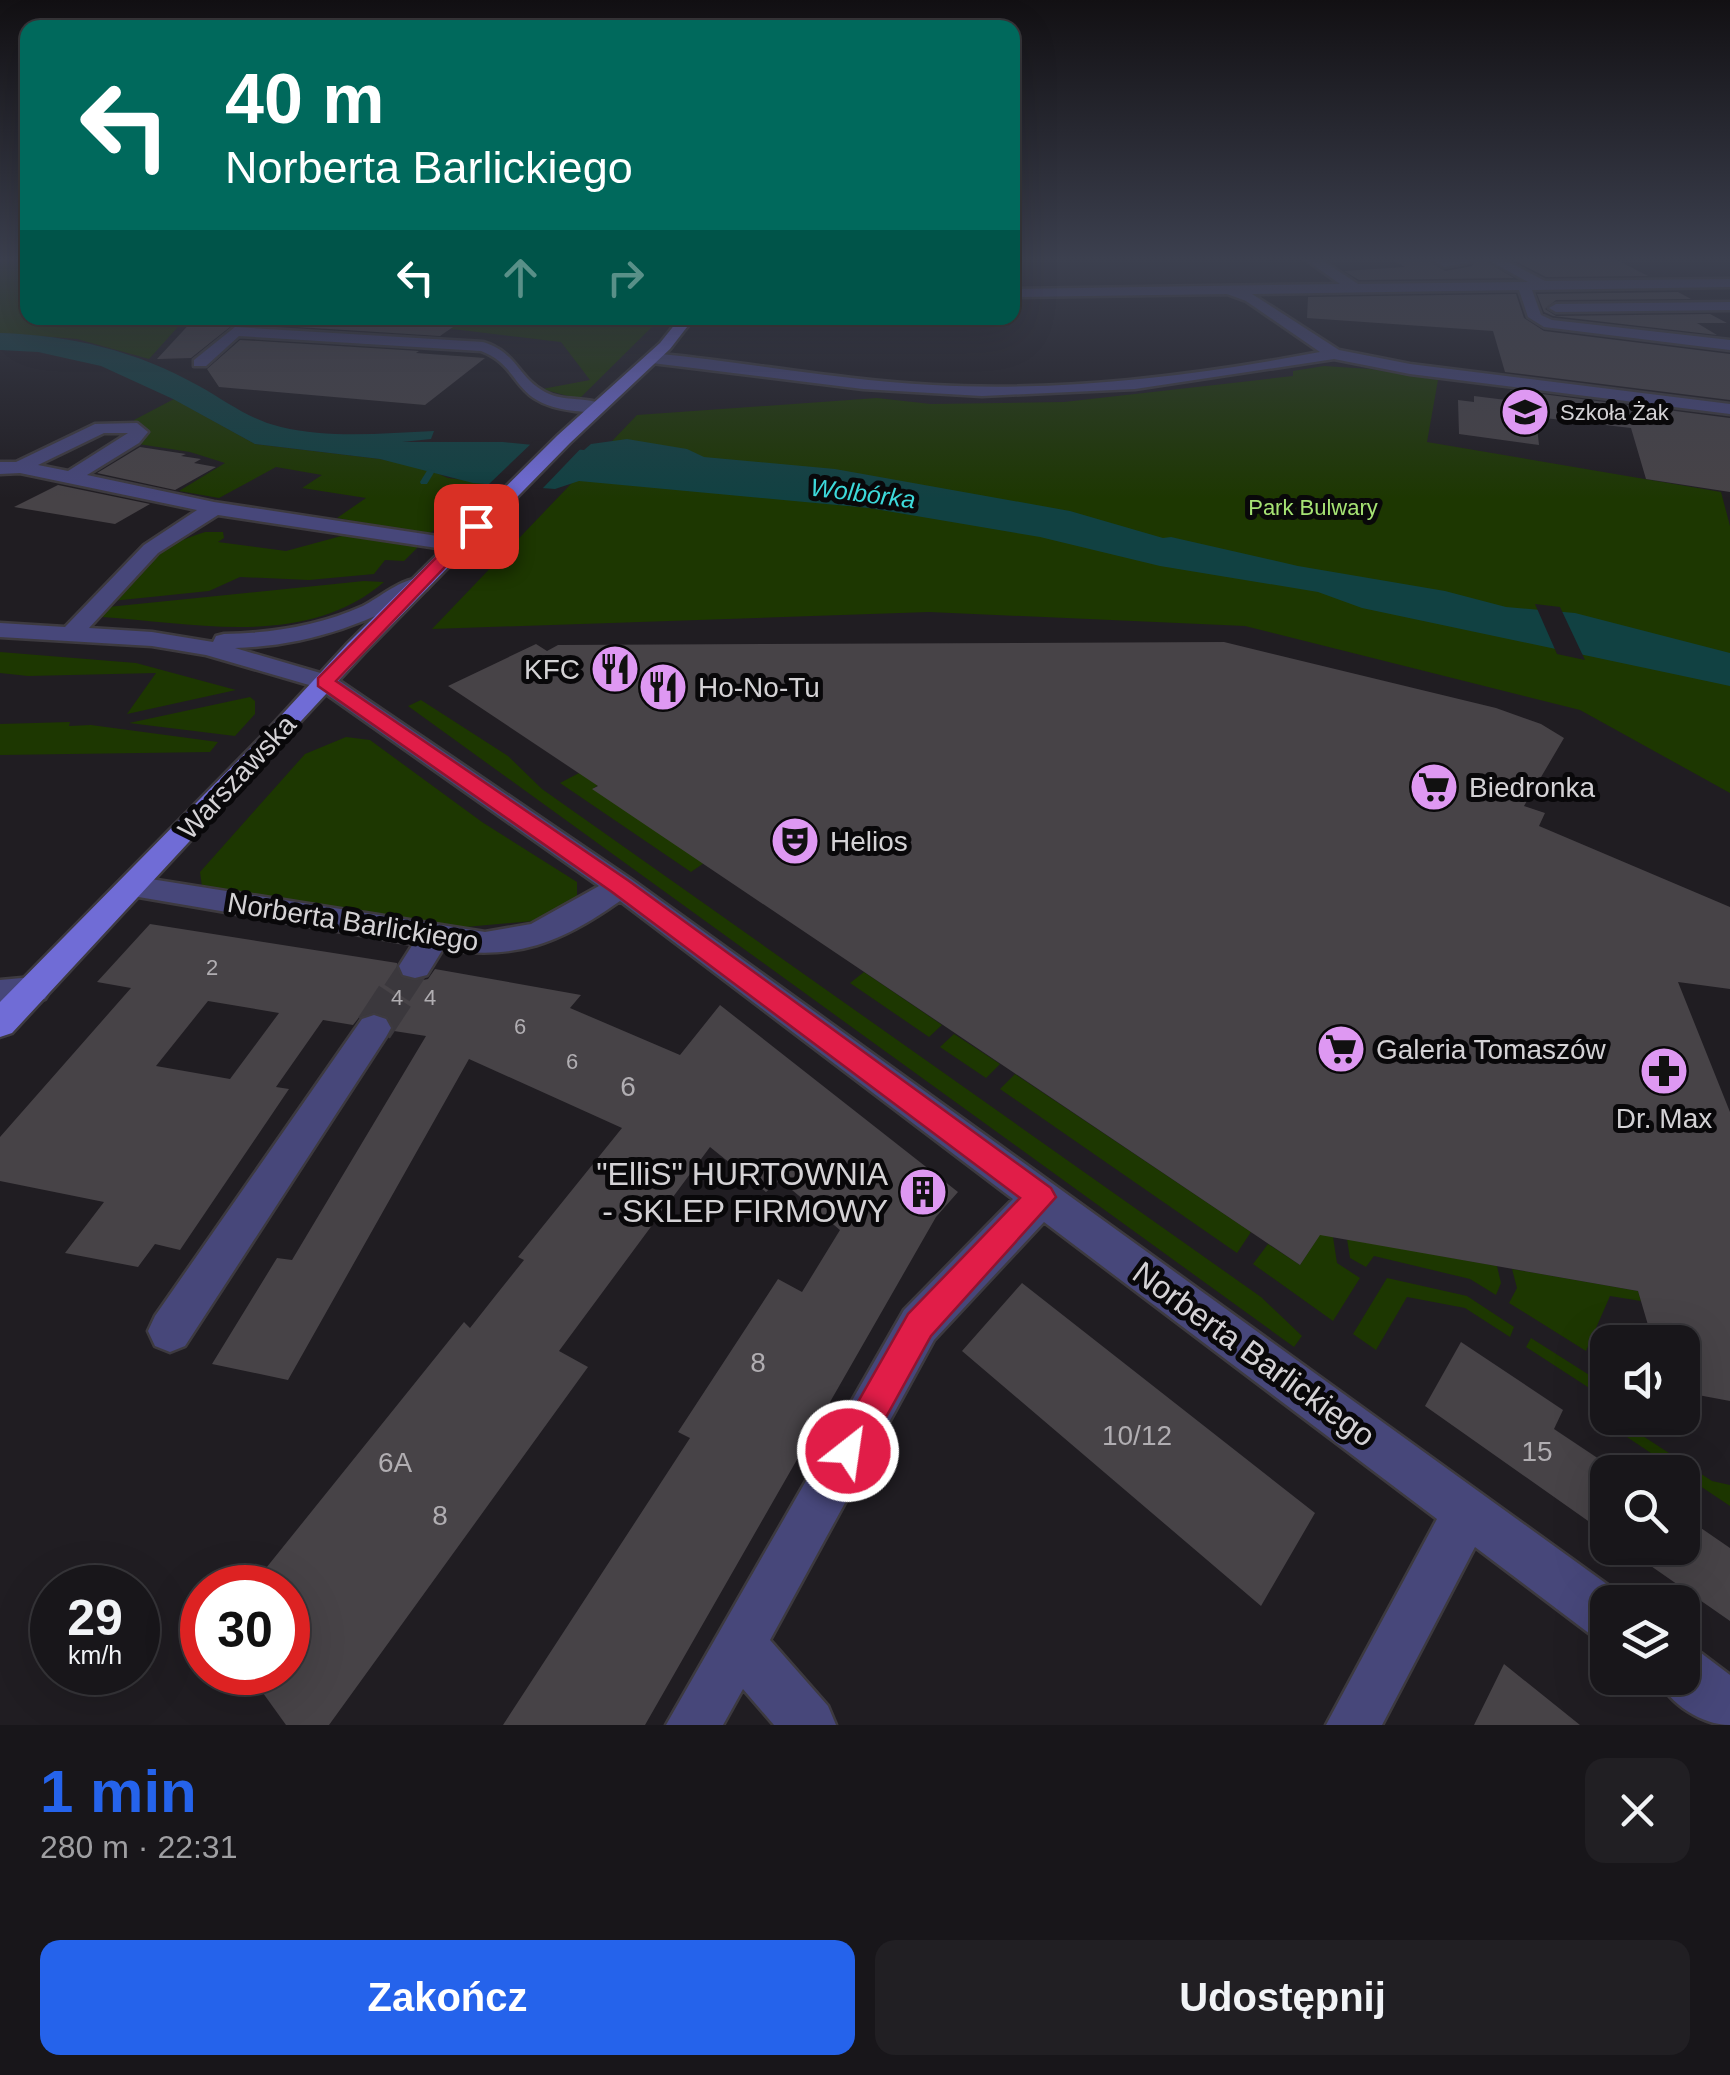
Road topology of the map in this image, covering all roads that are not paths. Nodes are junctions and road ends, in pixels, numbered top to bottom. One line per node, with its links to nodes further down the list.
1 (228, 338): 8 (street)
2 (336, 338): 9 (street)
3 (671, 338): 6 (main road)
4 (678, 338): 6 (main road)
5 (1310, 338): 7 (street)
6 (659, 352): 7 (street); 9 (main road, Warszawska)
7 (1334, 354): 10 (street)
8 (200, 363)
9 (598, 408): 14 (main road, Warszawska)
10 (1730, 409)
11 (10, 467): 12 (street); 12 (street)
12 (70, 478): 13 (street)
13 (214, 508): 14 (street); 17 (street)
14 (456, 545): 15 (main road, Warszawska)
15 (419, 584): 18 (street); 19 (main road, Warszawska)
16 (0, 630): 17 (street)
17 (72, 633): 18 (street)
18 (152, 638): 19 (street, Norberta Barlickiego)
19 (324, 682): 20 (street, Norberta Barlickiego); 21 (main road, Warszawska)
20 (620, 886): 21 (street, Norberta Barlickiego); 25 (street, Norberta Barlickiego)
21 (132, 887): 22 (main road, Warszawska)
22 (16, 991): 23 (main road, Warszawska)
23 (0, 1024)
24 (374, 1028): 26 (street)
25 (1041, 1197): 27 (street, Norberta Barlickiego); 29 (street)
26 (170, 1332)
27 (1467, 1512): 28 (street, Norberta Barlickiego); 34 (street)
28 (1590, 1603)
29 (739, 1644): 32 (street); 33 (street)
30 (1700, 1686): 31 (street)
31 (1730, 1708)
32 (693, 1725)
33 (809, 1725)
34 (1353, 1725)

